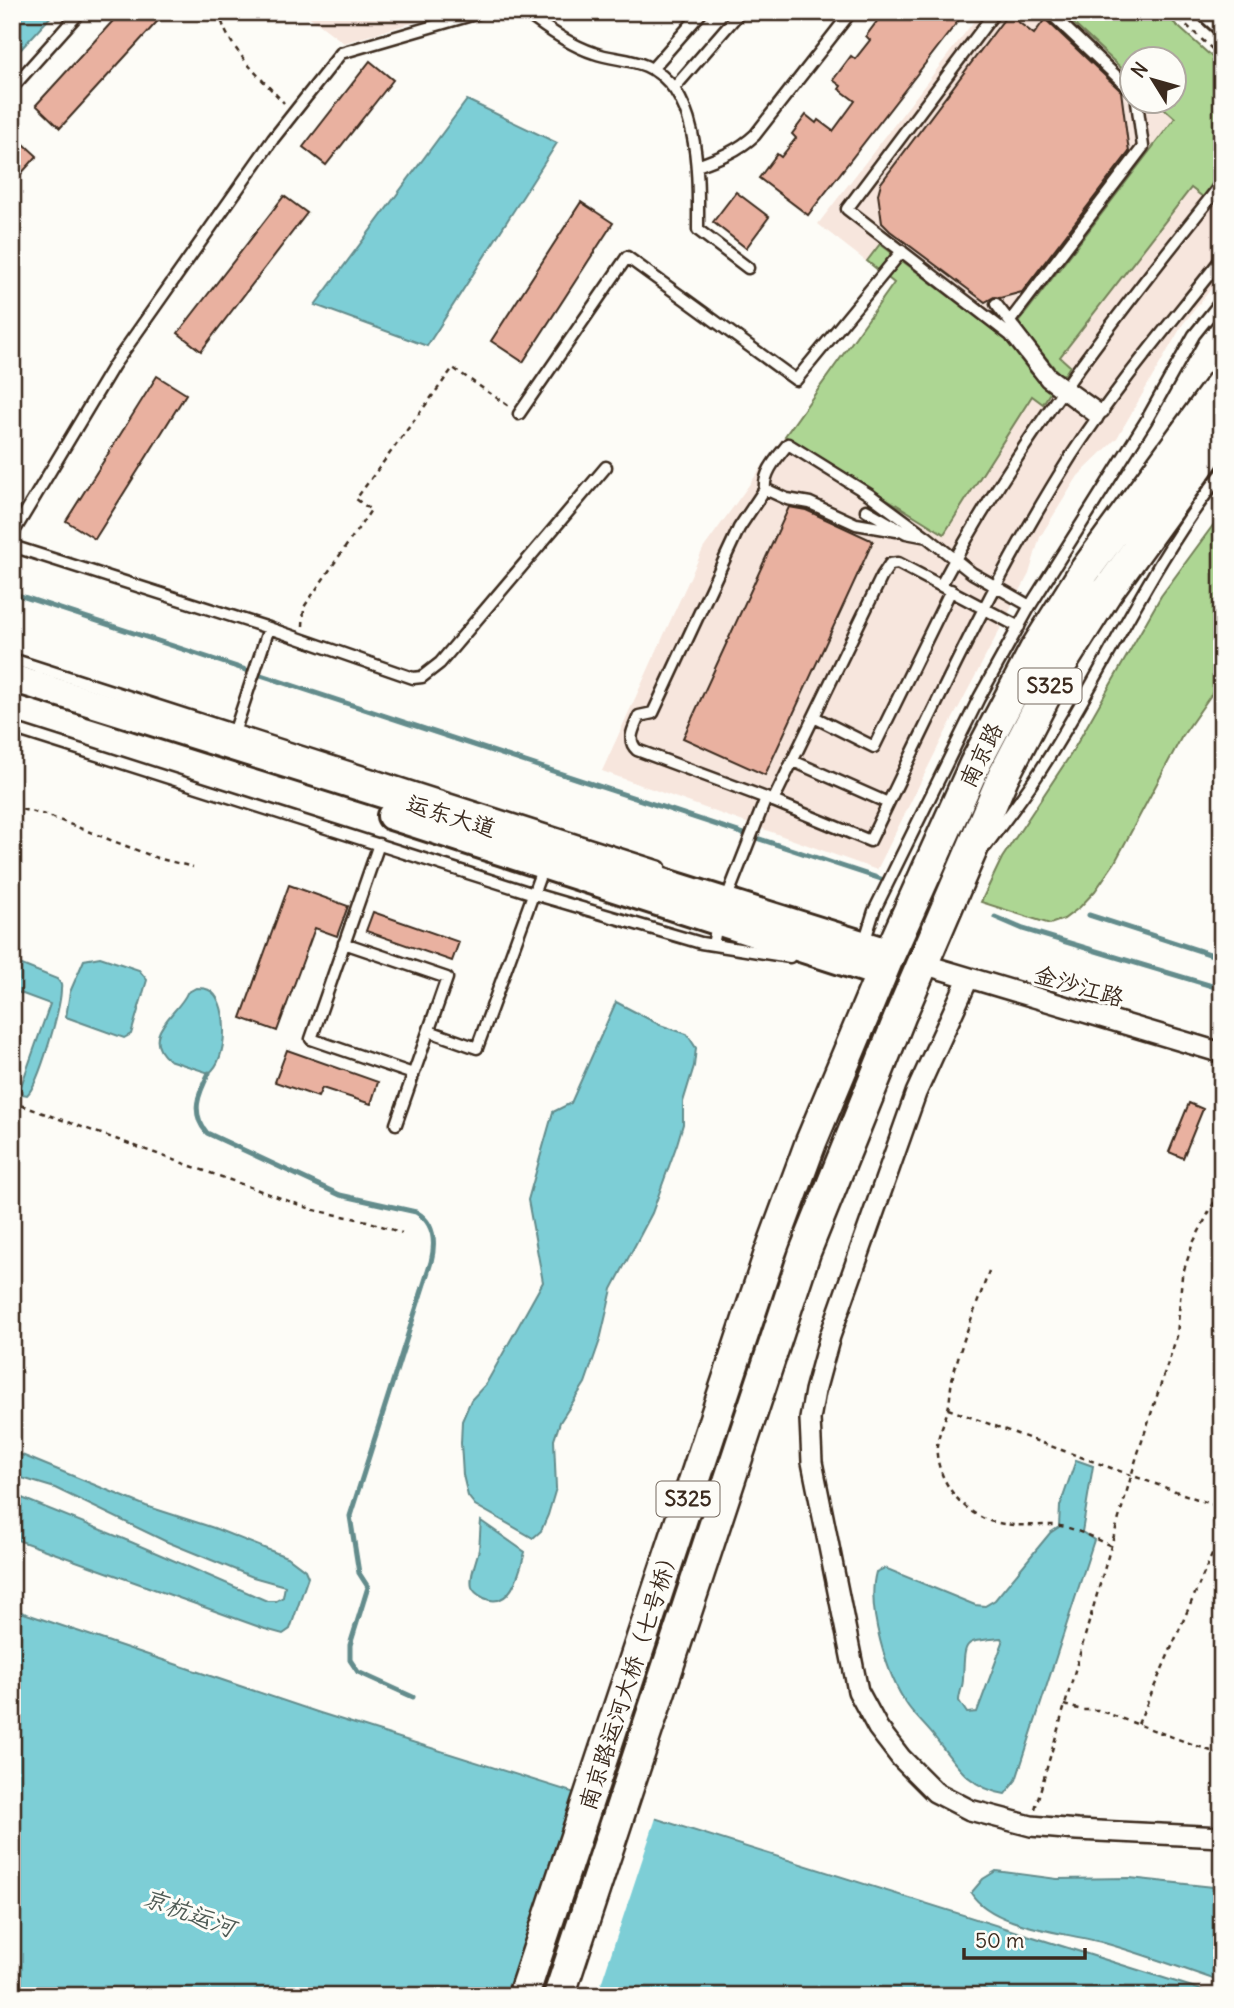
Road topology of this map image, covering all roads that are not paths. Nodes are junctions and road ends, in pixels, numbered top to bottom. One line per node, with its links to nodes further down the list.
1 (80, 12): 13 (lane)
2 (482, 12): 34 (lane)
3 (525, 12): 11 (lane)
4 (702, 12): 11 (lane)
5 (740, 12): 14 (lane)
6 (851, 12): 16 (lane)
7 (995, 12): 18 (lane)
8 (1049, 12): 12 (lane)
9 (1212, 12): 10 (main road)
10 (1222, 21)
11 (652, 69): 14 (lane)
12 (1118, 78)
13 (12, 88)
14 (674, 88): 16 (lane)
15 (1139, 116): 23 (lane)
16 (697, 166): 20 (lane)
17 (1221, 183): 25 (lane)
18 (902, 251): 25 (lane); 26 (lane)
19 (1222, 258): 27 (lane)
20 (748, 268)
21 (1222, 300): 42 (lane)
22 (996, 304): 23 (lane)
23 (1010, 321): 25 (lane)
24 (1222, 383): 62 (main road, 南京路 / S325)
25 (1063, 389): 27 (lane); 38 (lane)
26 (519, 414)
27 (1100, 416): 40 (lane)
28 (1222, 433): 37 (main road, 南京路 / S325)
29 (606, 467): 45 (lane)
30 (1222, 473): 37 (lane)
31 (765, 489): 33 (lane); 35 (lane); 53 (lane)
32 (866, 510): 33 (lane)
33 (906, 533): 35 (lane)
34 (12, 535)
35 (927, 537): 38 (lane)
36 (12, 546): 45 (lane)
37 (1151, 554): 61 (main road, 南京路 / S325)
38 (955, 558): 39 (lane); 40 (lane)
39 (941, 585): 41 (lane); 49 (lane)
40 (994, 587): 42 (lane); 43 (lane)
41 (951, 590): 43 (lane); 49 (lane)
42 (1030, 606): 44 (lane)
43 (984, 607): 44 (lane); 54 (lane)
44 (1019, 627): 62 (lane)
45 (270, 628): 51 (lane)
46 (12, 659): 51 (lane)
47 (12, 678): 51 (main road, 运东大道)
48 (12, 696): 56 (main road, 运东大道)
49 (814, 717): 52 (lane)
50 (12, 728): 55 (lane)
51 (232, 738): 56 (main road, 运东大道); 57 (lane)
52 (793, 761): 53 (lane); 54 (lane)
53 (769, 800): 54 (lane); 59 (lane)
54 (888, 803)
55 (379, 844): 58 (lane); 60 (lane)
56 (547, 857): 58 (lane); 59 (main road, 运东大道)
57 (664, 869)
58 (534, 894): 59 (lane); 65 (lane)
59 (721, 909): 62 (main road, 运东大道)
60 (344, 943): 65 (lane); 67 (lane)
61 (923, 964): 63 (street, 金沙江路); 64 (main road, 南京路 / S325)
62 (869, 974): 70 (main road, 南京路运河大桥（七号桥） / S325)
63 (968, 979): 66 (street, 金沙江路); 69 (street)
64 (901, 1014): 71 (main road, 南京路运河大桥（七号桥） / S325)
65 (429, 1031): 67 (lane)
66 (1222, 1053)
67 (413, 1074): 68 (lane)
68 (396, 1124)
69 (1222, 1838)
70 (523, 1996)
71 (559, 1996)

